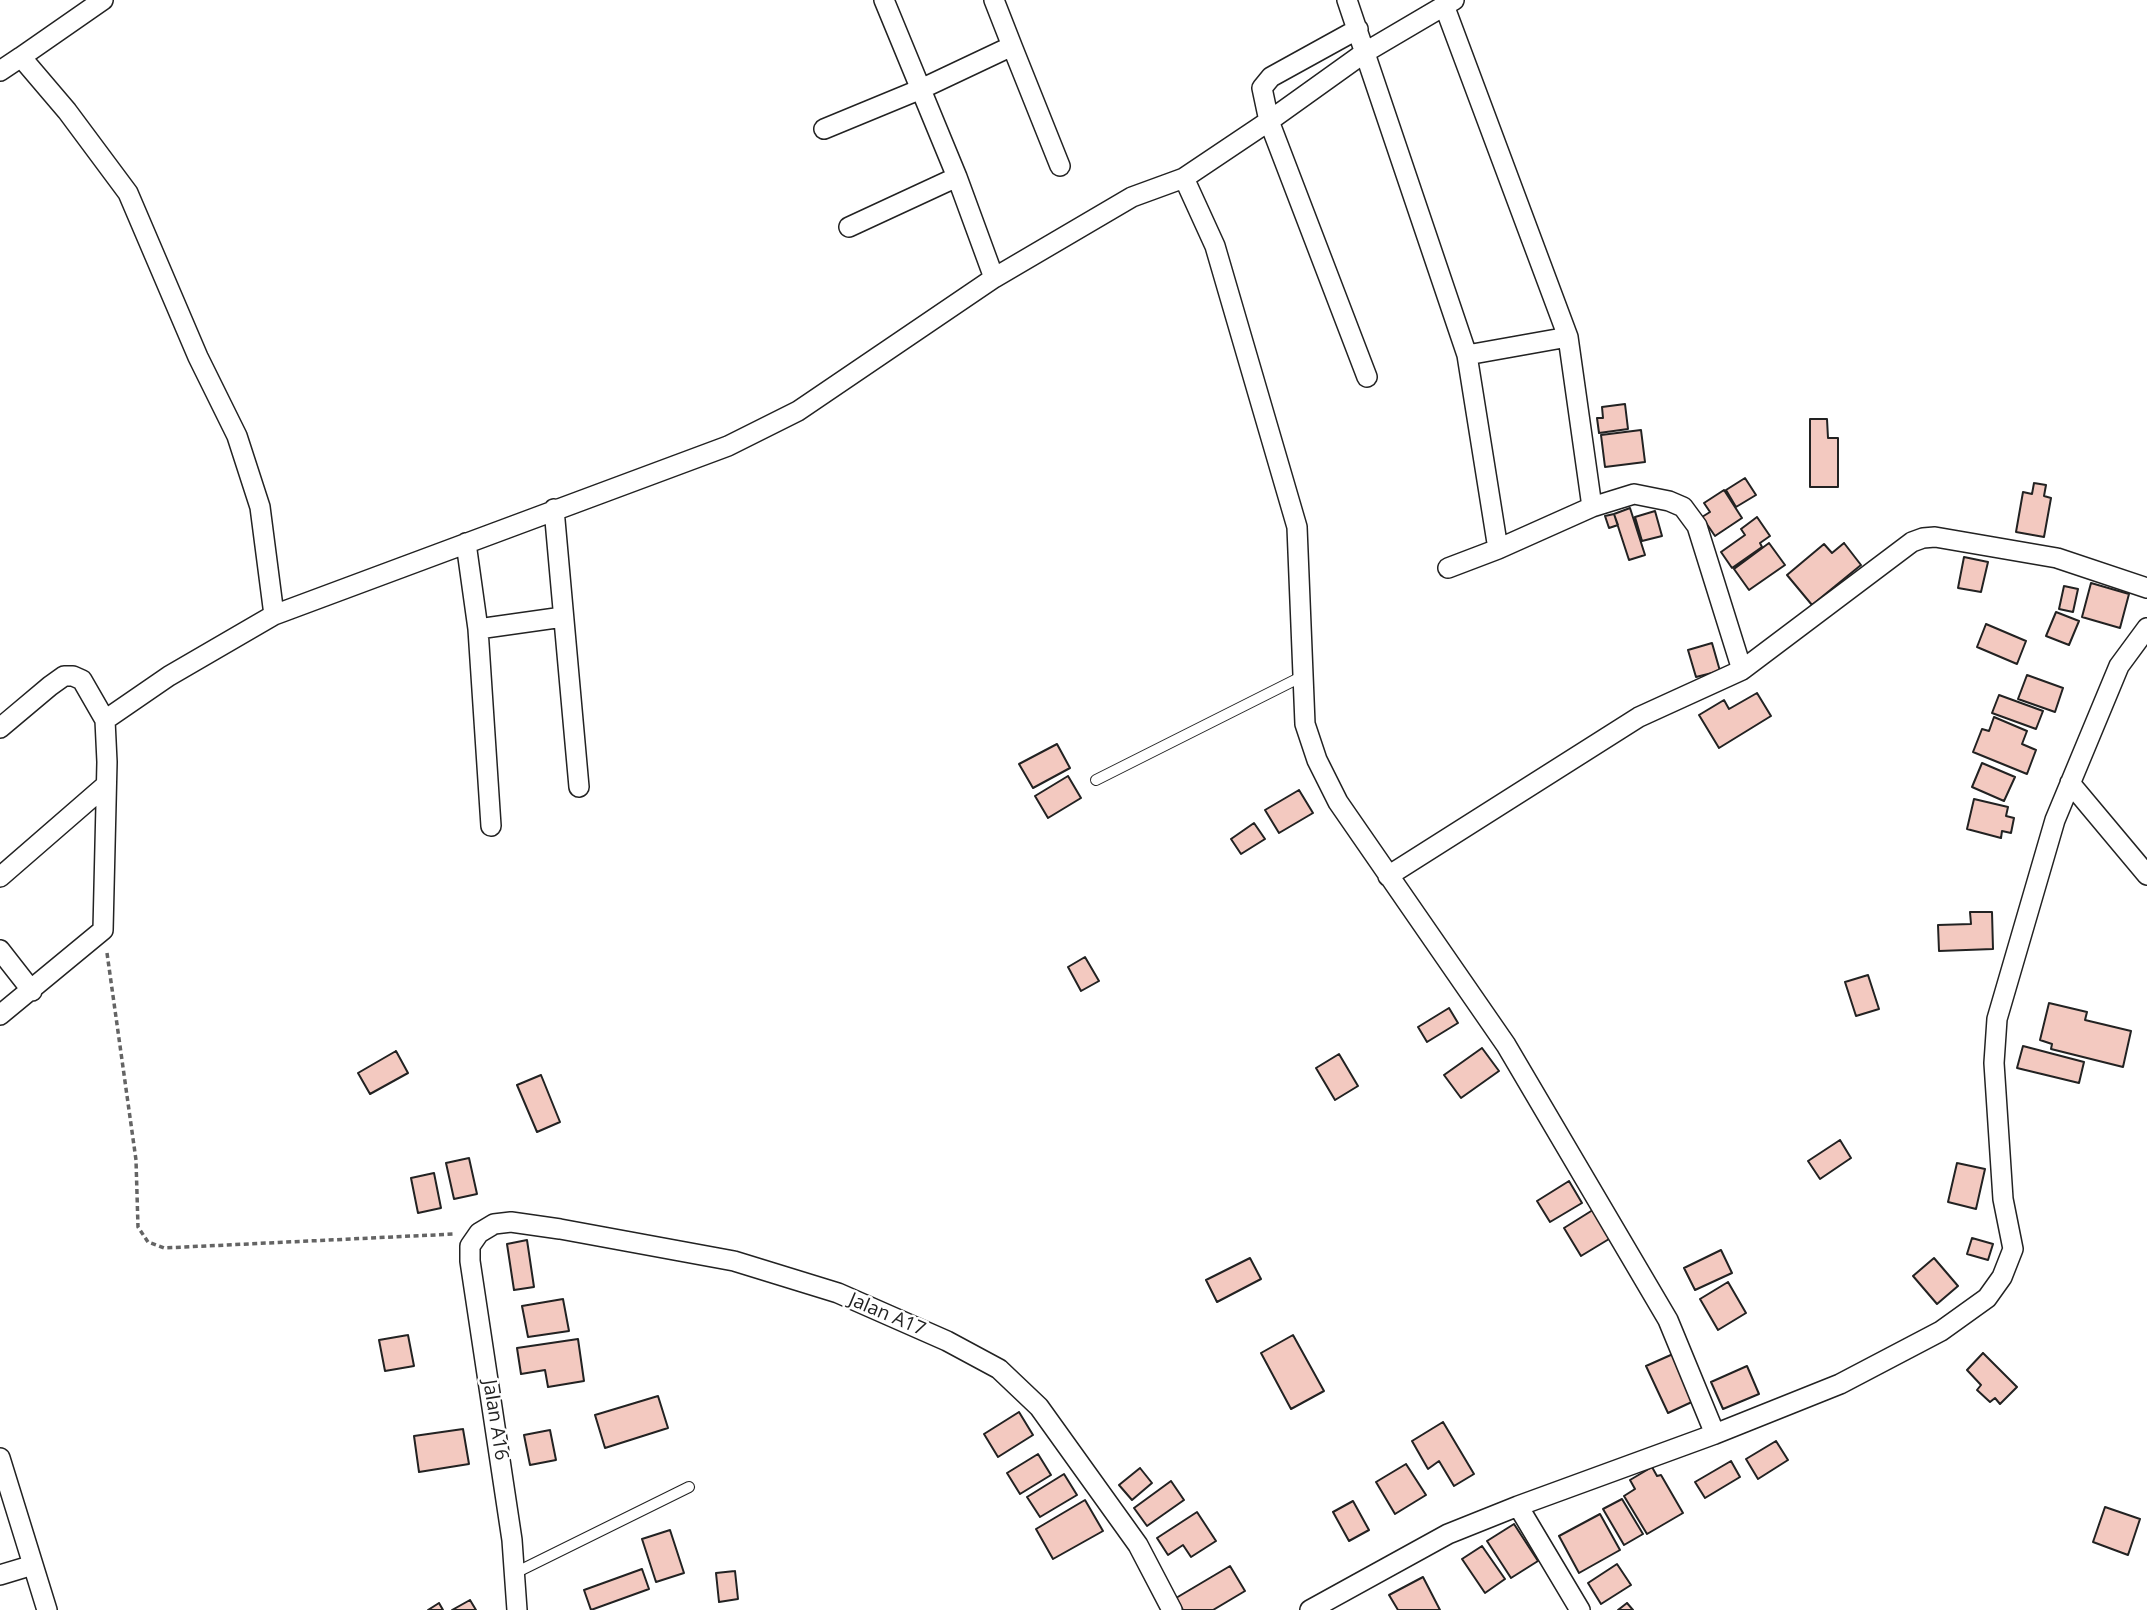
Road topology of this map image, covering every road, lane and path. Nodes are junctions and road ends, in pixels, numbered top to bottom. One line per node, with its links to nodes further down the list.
1 (103, 0): 9 (street)
2 (884, 0): 11 (street)
3 (994, 0): 7 (street)
4 (1347, 0): 6 (street)
5 (1449, 3): 8 (street); 19 (street)
6 (1358, 29): 8 (street); 12 (street)
7 (1012, 46): 11 (street); 14 (street)
8 (1364, 53): 12 (street); 20 (street)
9 (21, 57): 10 (street); 28 (street)
10 (0, 71)
11 (921, 89): 13 (street); 15 (street)
12 (1269, 121): 16 (street); 21 (street)
13 (824, 129)
14 (1060, 166)
15 (957, 177): 17 (street); 18 (street)
16 (1184, 178): 18 (street); 33 (street)
17 (849, 227)
18 (994, 278): 23 (street)
19 (1568, 337): 20 (street); 22 (street)
20 (1467, 355): 25 (street)
21 (1367, 377)
22 (1592, 507): 25 (street); 32 (street)
23 (554, 509): 24 (street); 29 (street)
24 (467, 542): 28 (street); 31 (street)
25 (1498, 549): 26 (street)
26 (1448, 568)
27 (2147, 588): 32 (street)
28 (274, 615): 34 (street)
29 (563, 617): 31 (street); 39 (street)
30 (2147, 628): 37 (street)
31 (478, 629): 40 (street)
32 (1742, 670): 42 (street)
33 (1303, 676): 36 (lane); 42 (street)
34 (105, 720): 35 (street); 38 (street)
35 (0, 728)
36 (1096, 780)
37 (2070, 783): 41 (street); 49 (street)
38 (106, 785): 43 (street); 44 (street)
39 (579, 787)
40 (491, 826)
41 (2147, 875)
42 (1388, 876): 49 (street)
43 (0, 877)
44 (103, 930): 46 (street); 48 (path)
45 (0, 950): 46 (street)
46 (32, 991): 47 (street)
47 (0, 1016)
48 (479, 1233): 54 (street, Jalan A16); 58 (street, Jalan A17)
49 (1715, 1434): 52 (street)
50 (0, 1458): 53 (street)
51 (689, 1487): 54 (lane)
52 (1518, 1506): 59 (street); 60 (street)
53 (33, 1564): 55 (street); 56 (street)
54 (515, 1573): 57 (street, Jalan A16)
55 (0, 1575)
56 (47, 1610)
57 (517, 1610)
58 (1172, 1610)
59 (1310, 1610)
60 (1580, 1610)

